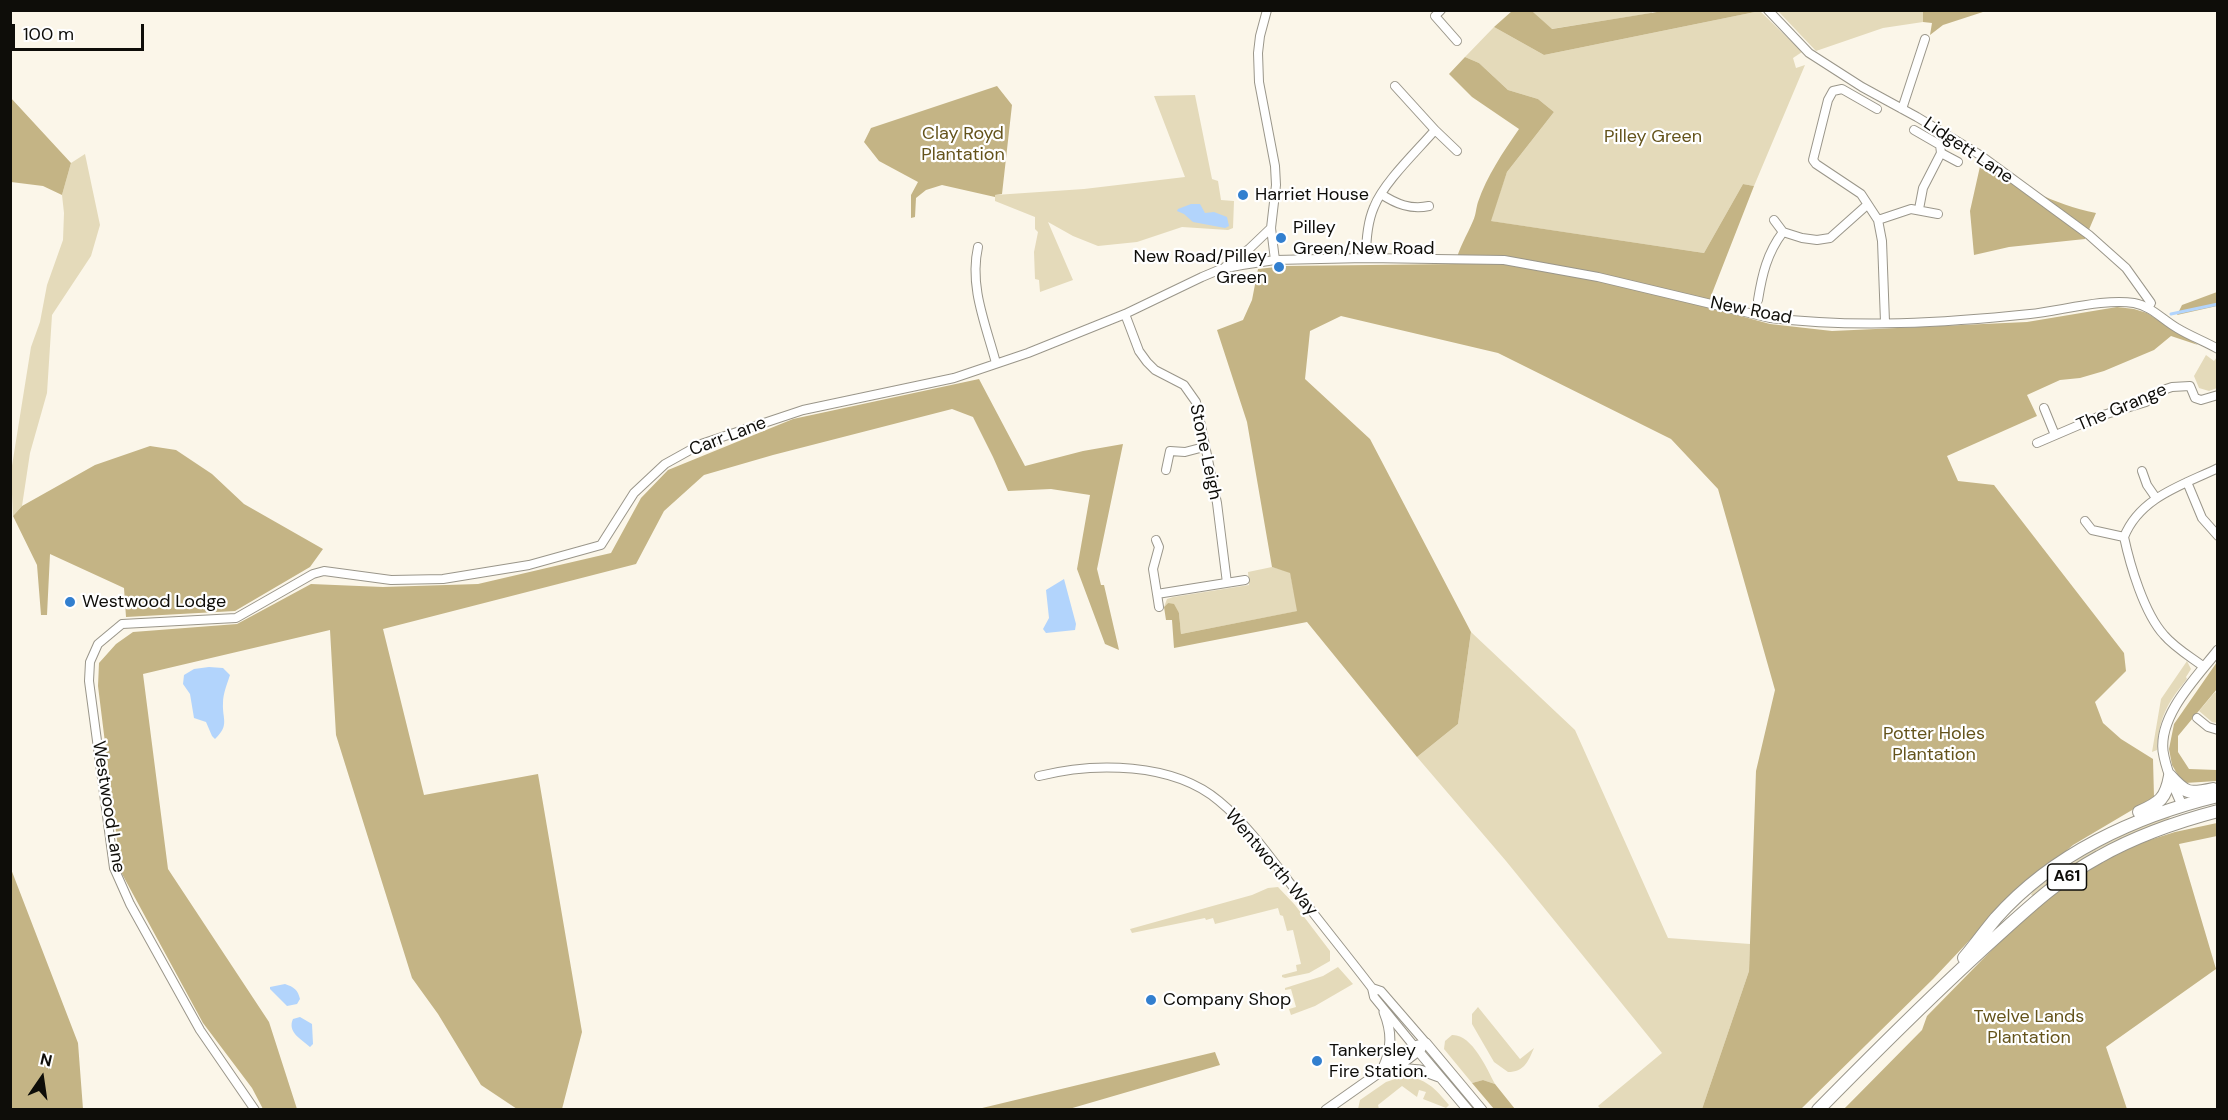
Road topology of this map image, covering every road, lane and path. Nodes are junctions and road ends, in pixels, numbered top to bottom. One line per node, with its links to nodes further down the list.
1 (1267, 10): 21 (street)
2 (1768, 10): 8 (street, Lidgett Lane)
3 (1435, 12): 5 (street)
4 (1925, 39): 8 (street)
5 (1457, 41)
6 (1395, 86): 9 (street)
7 (1878, 109): 15 (street)
8 (1902, 109): 28 (street, Lidgett Lane)
9 (1435, 130): 11 (street); 14 (street)
10 (1914, 130): 12 (street)
11 (1457, 151)
12 (1941, 153): 13 (street); 17 (street)
13 (1958, 162)
14 (1381, 194): 16 (street); 24 (street)
15 (1867, 205): 20 (street); 22 (street)
16 (1429, 206)
17 (1919, 209): 18 (street); 20 (street)
18 (1938, 214)
19 (1774, 220): 22 (street)
20 (1878, 220): 30 (street)
21 (1271, 228): 25 (street); 26 (street, Carr Lane)
22 (1783, 232): 27 (street)
23 (978, 247): 32 (street)
24 (1366, 258): 25 (street, New Road); 30 (street, New Road)
25 (1275, 260): 26 (street, Carr Lane)
26 (1221, 269): 29 (street, Carr Lane)
27 (1758, 300)
28 (2148, 308): 30 (street, New Road); 31 (street, New Road)
29 (1125, 314): 32 (street, Carr Lane); 37 (street, Stone Leigh)
30 (1885, 322)
31 (2217, 349)
32 (996, 363): 51 (street, Carr Lane)
33 (2217, 395): 35 (street, The Grange)
34 (2044, 408): 35 (street, The Grange)
35 (2055, 435): 36 (street, The Grange)
36 (2037, 443)
37 (1204, 447): 39 (street); 48 (street, Stone Leigh)
38 (2217, 468): 41 (street)
39 (1166, 471)
40 (2142, 471): 42 (street)
41 (2187, 482): 42 (street); 44 (street)
42 (2156, 498): 45 (street)
43 (2085, 521): 45 (street)
44 (2217, 536)
45 (2124, 537): 53 (street)
46 (1156, 540): 49 (street)
47 (1245, 580): 48 (street)
48 (1227, 583): 49 (street)
49 (1157, 594): 50 (street)
50 (1158, 607)
51 (122, 624): 73 (street, Westwood Lane)
52 (2217, 650): 53 (street)
53 (2204, 667): 57 (street)
54 (2198, 718): 55 (street)
55 (2217, 730)
56 (1039, 776): 66 (street, Wentworth Way)
57 (2170, 776): 58 (highway); 61 (street); 64 (highway)
58 (2217, 789)
59 (2217, 796): 61 (highway, A61)
60 (2217, 804): 61 (highway)
61 (2182, 805): 63 (highway); 64 (highway, A61)
62 (2217, 811): 63 (highway, A61)
63 (2176, 822): 65 (highway, A61)
64 (2104, 837): 65 (highway, A61)
65 (1942, 986): 77 (highway, A61)
66 (1372, 988): 67 (street, Wentworth Way); 68 (street, Wentworth Way)
67 (1384, 1012): 69 (street, Wentworth Way); 71 (street)
68 (1426, 1043): 69 (street); 76 (street, Wentworth Way)
69 (1416, 1050): 70 (street); 71 (street); 72 (street, Wentworth Way)
70 (1396, 1068): 71 (street); 72 (street)
71 (1380, 1072): 74 (street)
72 (1442, 1078): 75 (street, Wentworth Way)
73 (255, 1110)
74 (1326, 1110)
75 (1467, 1110)
76 (1482, 1110)
77 (1818, 1110)

